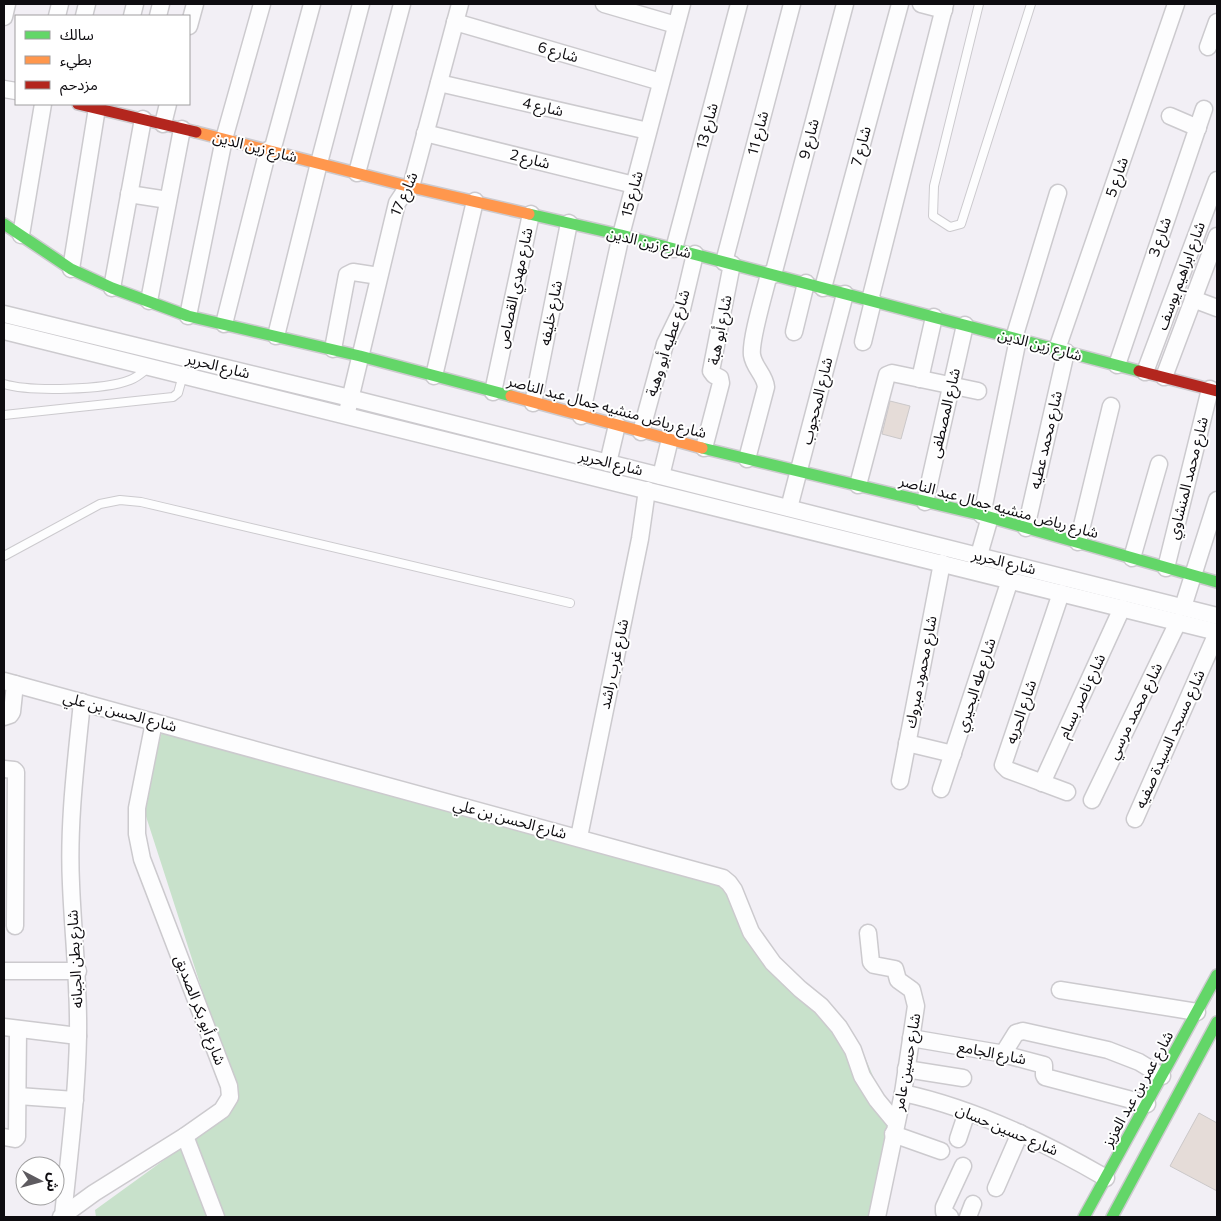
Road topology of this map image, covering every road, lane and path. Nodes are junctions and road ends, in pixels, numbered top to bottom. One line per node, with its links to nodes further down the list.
1 (7, 4): 19 (street)
2 (195, 4): 20 (street)
3 (262, 4): 39 (street)
4 (312, 4): 40 (street)
5 (361, 4): 41 (street)
6 (402, 4): 42 (street)
7 (460, 4): 21 (street, شارع 17)
8 (604, 4): 23 (street)
9 (682, 4): 23 (street, شارع 15)
10 (739, 4): 56 (street, شارع 13)
11 (792, 4): 58 (street, شارع 11)
12 (845, 4): 61 (street, شارع 9)
13 (900, 4): 65 (street, شارع 7)
14 (921, 4): 18 (street)
15 (980, 4): 16 (lane)
16 (1031, 4)
17 (1176, 4): 82 (street, شارع 5)
18 (944, 7): 69 (street)
19 (4, 17)
20 (190, 22)
21 (455, 22): 25 (street, شارع 6); 26 (street, شارع 17)
22 (1217, 22): 24 (street)
23 (676, 25): 25 (street, شارع 15)
24 (1208, 47)
25 (661, 82): 37 (street, شارع 15)
26 (438, 83): 37 (street, شارع 4); 38 (street, شارع 17)
27 (43, 105): 53 (street)
28 (87, 105): 30 (street, شارع زين الدين)
29 (168, 105): 34 (street)
30 (106, 107): 32 (street, شارع زين الدين); 60 (street)
31 (1204, 109): 35 (street, شارع 3)
32 (137, 113): 34 (street, شارع زين الدين); 47 (street)
33 (1170, 116): 35 (street)
34 (163, 124): 36 (street, شارع زين الدين)
35 (1198, 128): 84 (street, شارع 3)
36 (182, 129): 39 (street, شارع زين الدين); 48 (street)
37 (648, 131): 44 (street, شارع 15)
38 (425, 133): 44 (street, شارع 2); 45 (street, شارع 17)
39 (224, 139): 40 (street, شارع زين الدين); 72 (street)
40 (270, 151): 41 (street, شارع زين الدين); 74 (street)
41 (319, 163): 42 (street, شارع زين الدين); 78 (street)
42 (357, 173): 45 (street, شارع زين الدين)
43 (1217, 180): 87 (street, شارع ابراهيم يوسف)
44 (634, 186): 54 (street, شارع 15)
45 (411, 187): 49 (street, شارع زين الدين); 62 (street, شارع 17)
46 (1058, 193): 79 (street)
47 (129, 194): 48 (street); 64 (street)
48 (168, 200): 68 (street)
49 (475, 201): 50 (street, شارع زين الدين); 88 (street)
50 (531, 214): 51 (street, شارع زين الدين); 95 (street, شارع مهدي القصاص)
51 (569, 223): 54 (street, شارع زين الدين); 97 (street, شارع خليفه)
52 (4, 224): 53 (street, شارع رياض منشيه جمال عبد الناصر)
53 (20, 235): 60 (street, شارع رياض منشيه جمال عبد الناصر)
54 (621, 235): 56 (street, شارع زين الدين); 101 (street, شارع 15)
55 (1217, 236): 59 (street)
56 (674, 249): 57 (street, شارع زين الدين)
57 (695, 254): 58 (street, شارع زين الدين); 103 (street, شارع عطيه أبو وهبة)
58 (728, 263): 61 (street, شارع زين الدين); 106 (street, شارع أبو هبة)
59 (1212, 263): 67 (street)
60 (72, 269): 64 (street, شارع رياض منشيه جمال عبد الناصر)
61 (771, 274): 63 (street, شارع زين الدين); 108 (street, شارع 9)
62 (379, 276): 81 (street); 83 (street, شارع 17)
63 (806, 284): 65 (street, شارع زين الدين); 77 (street)
64 (112, 288): 68 (street, شارع رياض منشيه جمال عبد الناصر)
65 (823, 288): 66 (street, شارع زين الدين)
66 (845, 294): 69 (street, شارع زين الدين); 113 (street, شارع المحجوب)
67 (1193, 299): 70 (street); 89 (street)
68 (149, 301): 72 (street, شارع رياض منشيه جمال عبد الناصر)
69 (871, 301): 73 (street, شارع زين الدين); 80 (street)
70 (1217, 308)
71 (4, 314): 86 (street, شارع الحرير)
72 (188, 316): 74 (street, شارع رياض منشيه جمال عبد الناصر)
73 (934, 317): 75 (street, شارع زين الدين); 90 (street)
74 (224, 324): 78 (street, شارع رياض منشيه جمال عبد الناصر)
75 (965, 325): 79 (street, شارع زين الدين); 92 (street, شارع المصطفى)
76 (4, 331): 85 (street, شارع الحرير)
77 (794, 332)
78 (276, 336): 81 (street, شارع رياض منشيه جمال عبد الناصر)
79 (1016, 339): 82 (street, شارع زين الدين); 120 (street)
80 (863, 342)
81 (333, 349): 83 (street, شارع رياض منشيه جمال عبد الناصر)
82 (1062, 350): 84 (street, شارع زين الدين); 121 (street, شارع محمد عطيه)
83 (360, 356): 88 (street, شارع رياض منشيه جمال عبد الناصر); 96 (street, شارع 17)
84 (1117, 365): 87 (street, شارع زين الدين)
85 (149, 367): 86 (street, شارع الحرير); 91 (lane)
86 (186, 367): 96 (street, شارع الحرير); 99 (lane); 100 (street, شارع الحرير)
87 (1145, 372): 89 (street, شارع زين الدين)
88 (434, 376): 95 (street, شارع رياض منشيه جمال عبد الناصر)
89 (1164, 377): 93 (street, شارع زين الدين)
90 (920, 379): 92 (street); 115 (street)
91 (4, 384)
92 (951, 386): 94 (street); 118 (street, شارع المصطفى)
93 (1213, 390): 127 (street, شارع محمد المنشاوي)
94 (978, 391)
95 (493, 392): 97 (street, شارع رياض منشيه جمال عبد الناصر)
96 (350, 398): 100 (street, شارع 17); 105 (street, شارع الحرير)
97 (533, 403): 101 (street, شارع رياض منشيه جمال عبد الناصر)
98 (1111, 406): 122 (street)
99 (4, 415)
100 (346, 415): 111 (street, شارع الحرير)
101 (581, 416): 102 (street, شارع رياض منشيه جمال عبد الناصر)
102 (617, 425): 103 (street, شارع رياض منشيه جمال عبد الناصر); 109 (street)
103 (641, 432): 104 (street, شارع رياض منشيه جمال عبد الناصر)
104 (670, 439): 106 (street, شارع رياض منشيه جمال عبد الناصر); 114 (street)
105 (552, 448): 107 (street, شارع الحرير); 111 (street)
106 (704, 448): 108 (street, شارع رياض منشيه جمال عبد الناصر)
107 (575, 454): 109 (street, شارع الحرير); 112 (street)
108 (747, 458): 113 (street, شارع رياض منشيه جمال عبد الناصر)
109 (608, 463): 114 (street, شارع الحرير)
110 (1159, 464): 125 (street)
111 (547, 465): 112 (street, شارع الحرير)
112 (570, 471): 116 (street, شارع الحرير)
113 (799, 471): 115 (street, شارع رياض منشيه جمال عبد الناصر); 119 (street, شارع المحجوب)
114 (661, 476): 119 (street, شارع الحرير)
115 (858, 485): 118 (street, شارع رياض منشيه جمال عبد الناصر)
116 (646, 490): 126 (street, شارع الحرير); 150 (street, شارع غرب راشد)
117 (1217, 500): 128 (street, شارع محمد مرسي)
118 (925, 502): 120 (street, شارع رياض منشيه جمال عبد الناصر)
119 (789, 508): 123 (street, شارع الحرير)
120 (986, 516): 121 (street, شارع رياض منشيه جمال عبد الناصر); 123 (street)
121 (1026, 528): 122 (street, شارع رياض منشيه جمال عبد الناصر)
122 (1078, 542): 125 (street, شارع رياض منشيه جمال عبد الناصر)
123 (979, 555): 134 (street, شارع الحرير)
124 (4, 556): 132 (lane)
125 (1132, 558): 127 (street, شارع رياض منشيه جمال عبد الناصر)
126 (942, 563): 129 (street, شارع الحرير); 141 (street, شارع محمود مبروك)
127 (1166, 568): 128 (street, شارع رياض منشيه جمال عبد الناصر)
128 (1193, 575): 130 (street, شارع رياض منشيه جمال عبد الناصر); 134 (street, شارع محمد مرسي)
129 (1010, 580): 131 (street, شارع الحرير); 142 (street, شارع طه البحيري)
130 (1217, 582)
131 (1061, 593): 133 (street, شارع الحرير); 145 (street, شارع الحريه)
132 (570, 603)
133 (1122, 608): 134 (street, شارع الحرير); 145 (street, شارع ناصر بسام)
134 (1180, 614): 135 (street, شارع الحرير); 136 (street, شارع الحرير); 148 (street, شارع محمد مرسي)
135 (1217, 616)
136 (1217, 632): 149 (street, شارع مسجد السيدة صفيه)
137 (9, 682): 138 (street, شارع الحسن بن علي); 139 (street)
138 (82, 702): 140 (street, شارع الحسن بن علي); 154 (street, شارع بطن الجبانه)
139 (4, 717)
140 (154, 722): 150 (street, شارع الحسن بن علي); 173 (street, شارع أبو بكر الصديق)
141 (907, 743): 142 (street); 144 (street, شارع محمود مبروك)
142 (953, 754): 146 (street, شارع طه البحيري)
143 (4, 769): 151 (street)
144 (900, 781)
145 (1042, 783): 147 (street, شارع الحريه)
146 (941, 789)
147 (1067, 792)
148 (1092, 800)
149 (1135, 819)
150 (578, 838): 171 (street, شارع الحسن بن علي)
151 (15, 926)
152 (868, 933): 161 (street, شارع حسين عامر)
153 (4, 971): 154 (street)
154 (78, 971): 160 (street, شارع بطن الجبانه)
155 (1217, 975): 157 (street, شارع عمر بن عبد العزيز)
156 (1060, 990): 157 (street)
157 (1197, 1012): 164 (street, شارع عمر بن عبد العزيز)
158 (1217, 1022): 185 (street)
159 (11, 1028): 160 (street); 167 (street)
160 (78, 1036): 168 (street, شارع بطن الجبانه)
161 (911, 1038): 162 (street, شارع الجامع); 163 (street, شارع حسين عامر)
162 (1002, 1054): 164 (street); 169 (street, شارع الجامع)
163 (906, 1068): 165 (street); 166 (street, شارع حسين عامر)
164 (1162, 1076): 169 (street, شارع عمر بن عبد العزيز)
165 (963, 1078)
166 (902, 1093): 170 (street, شارع حسين حسان); 171 (street, شارع حسين عامر)
167 (18, 1096): 168 (street); 174 (street)
168 (75, 1100): 180 (street, شارع بطن الجبانه)
169 (1147, 1104): 178 (street, شارع عمر بن عبد العزيز)
170 (967, 1112): 172 (street, شارع حسين حسان); 175 (street)
171 (894, 1128): 176 (street); 182 (street, شارع حسين عامر)
172 (1020, 1133): 178 (street, شارع حسين حسان); 179 (street)
173 (185, 1136): 180 (street, شارع أبو بكر الصديق); 181 (street)
174 (4, 1138)
175 (958, 1139)
176 (941, 1151)
177 (963, 1166): 183 (street)
178 (1106, 1178): 184 (street, شارع عمر بن عبد العزيز)
179 (996, 1188)
180 (62, 1217)
181 (216, 1217)
182 (877, 1217)
183 (950, 1217)
184 (1084, 1217)
185 (1112, 1217)

